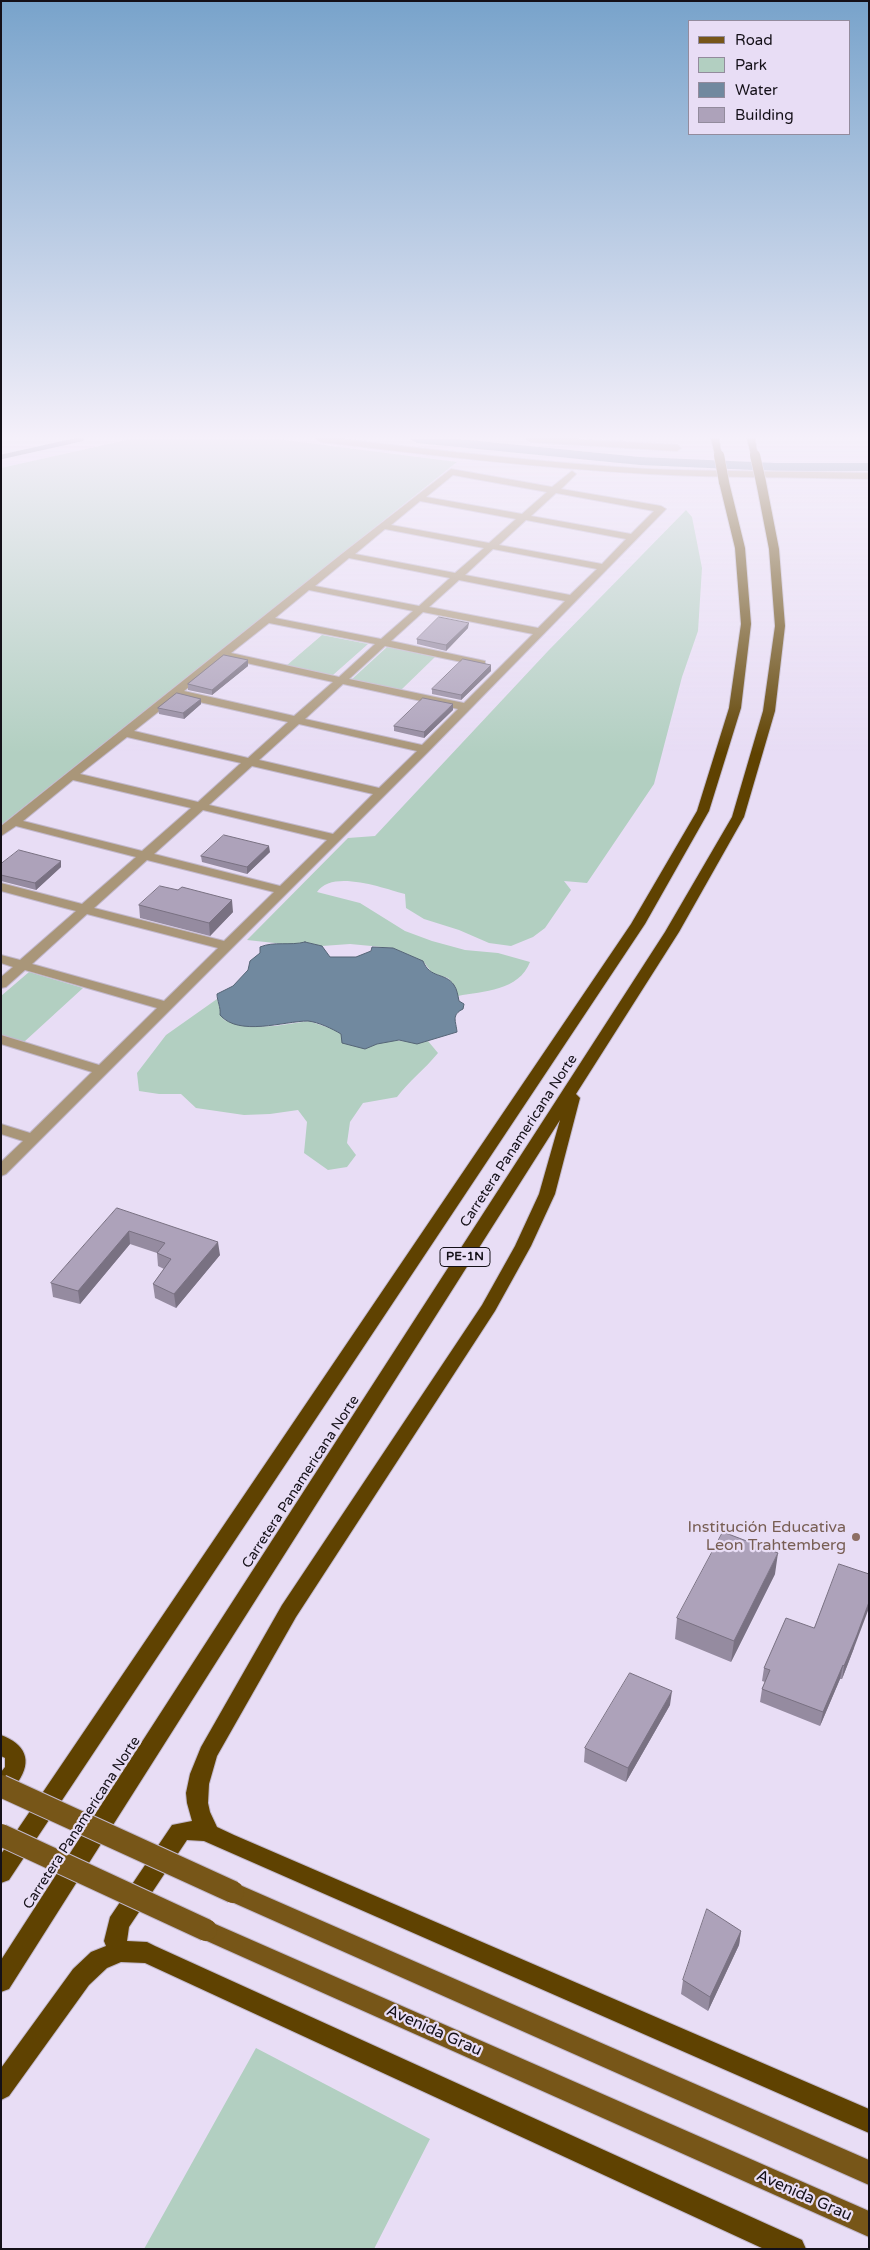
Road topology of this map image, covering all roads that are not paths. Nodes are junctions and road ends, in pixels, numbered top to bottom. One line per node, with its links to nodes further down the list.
1 (360, 544): 7 (street)
2 (481, 544): 6 (street)
3 (626, 544): 8 (street)
4 (739, 544): 50 (highway, Carretera Panamericana Norte / PE-1N, bridge)
5 (773, 544): 42 (highway, Carretera Panamericana Norte / PE-1N, bridge)
6 (492, 546): 8 (street); 9 (street)
7 (346, 555): 9 (street); 10 (street)
8 (604, 567): 11 (street)
9 (457, 576): 11 (street); 12 (street)
10 (307, 587): 12 (street); 13 (street)
11 (572, 598): 14 (street)
12 (421, 609): 14 (street); 15 (street)
13 (267, 620): 15 (street); 16 (street)
14 (540, 632): 17 (street)
15 (382, 643): 17 (street); 18 (street)
16 (222, 655): 18 (street); 19 (street)
17 (504, 668): 20 (street)
18 (341, 680): 20 (street); 21 (street)
19 (176, 692): 21 (street); 22 (street)
20 (466, 707): 23 (street)
21 (297, 720): 23 (street); 24 (street)
22 (126, 733): 24 (street); 25 (street)
23 (425, 749): 26 (street)
24 (250, 762): 26 (street); 27 (street)
25 (72, 776): 27 (street); 28 (street)
26 (382, 792): 30 (street)
27 (200, 806): 30 (street); 31 (street)
28 (14, 822): 29 (street); 31 (street)
29 (1, 832)
30 (336, 838): 33 (street)
31 (145, 856): 33 (street); 34 (street)
32 (1, 887): 34 (street)
33 (283, 891): 35 (street)
34 (85, 909): 35 (street); 37 (street)
35 (226, 946): 39 (street)
36 (1, 960): 37 (street)
37 (22, 965): 38 (street); 39 (street)
38 (1, 984)
39 (165, 1006): 41 (street)
40 (1, 1039): 41 (street)
41 (102, 1070): 44 (street)
42 (578, 1081): 48 (highway); 52 (highway, Carretera Panamericana Norte / PE-1N)
43 (1, 1129): 44 (street)
44 (33, 1139): 45 (street)
45 (1, 1171)
46 (1, 1744): 47 (highway)
47 (1, 1788): 55 (main road, bridge)
48 (209, 1832): 51 (highway); 54 (highway)
49 (1, 1835): 56 (main road, Avenida Grau, bridge)
50 (1, 1873)
51 (121, 1951): 53 (highway); 57 (highway)
52 (1, 1981)
53 (1, 2088)
54 (869, 2121)
55 (869, 2173)
56 (869, 2224)
57 (793, 2249)

